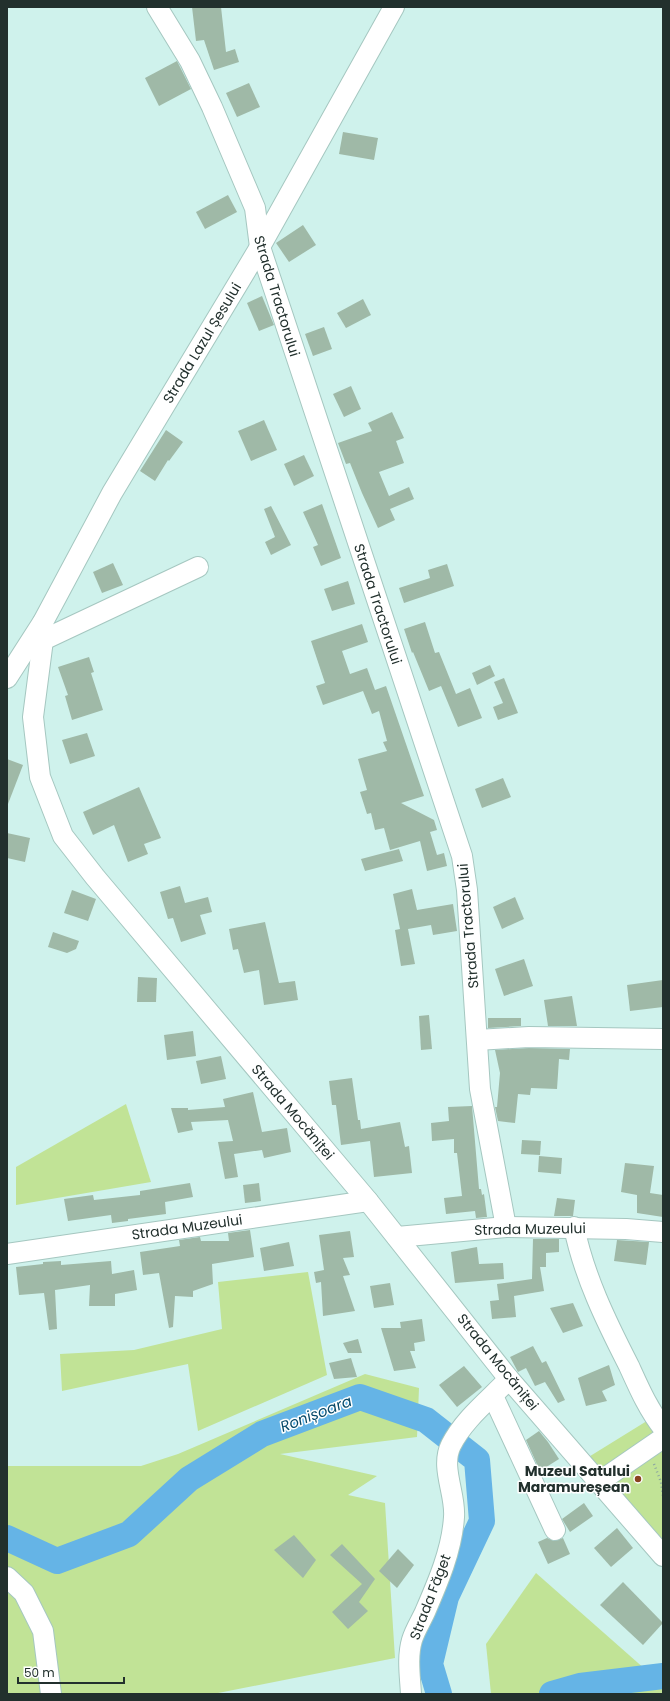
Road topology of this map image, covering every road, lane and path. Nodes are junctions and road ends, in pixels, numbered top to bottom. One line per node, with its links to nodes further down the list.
1 (157, 7): 3 (street, Strada Tractorului)
2 (394, 7): 3 (street, Strada Lazul Șesului)
3 (260, 246): 5 (street, Strada Lazul Șesului); 8 (street, Strada Tractorului)
4 (198, 567): 5 (street)
5 (43, 631): 6 (street, Strada Lazul Șesului); 9 (street, Strada Mocăniței)
6 (7, 678)
7 (663, 1039): 8 (street)
8 (477, 1040): 10 (street, Strada Tractorului)
9 (368, 1201): 13 (street, Strada Mocăniței); 14 (street, Strada Muzeului)
10 (506, 1226): 11 (street, Strada Muzeului); 13 (street, Strada Muzeului)
11 (574, 1227): 12 (street, Strada Muzeului); 17 (street)
12 (663, 1232)
13 (396, 1237): 15 (street, Strada Mocăniței)
14 (7, 1254)
15 (509, 1379): 16 (street, Strada Făget); 19 (street, Strada Mocăniței)
16 (493, 1396): 21 (street); 25 (street, Strada Făget)
17 (663, 1428)
18 (655, 1444): 19 (street); 20 (path)
19 (600, 1482): 22 (street, Strada Mocăniței)
20 (663, 1496)
21 (555, 1530)
22 (663, 1556)
23 (7, 1577): 24 (street)
24 (51, 1694)
25 (412, 1694)

